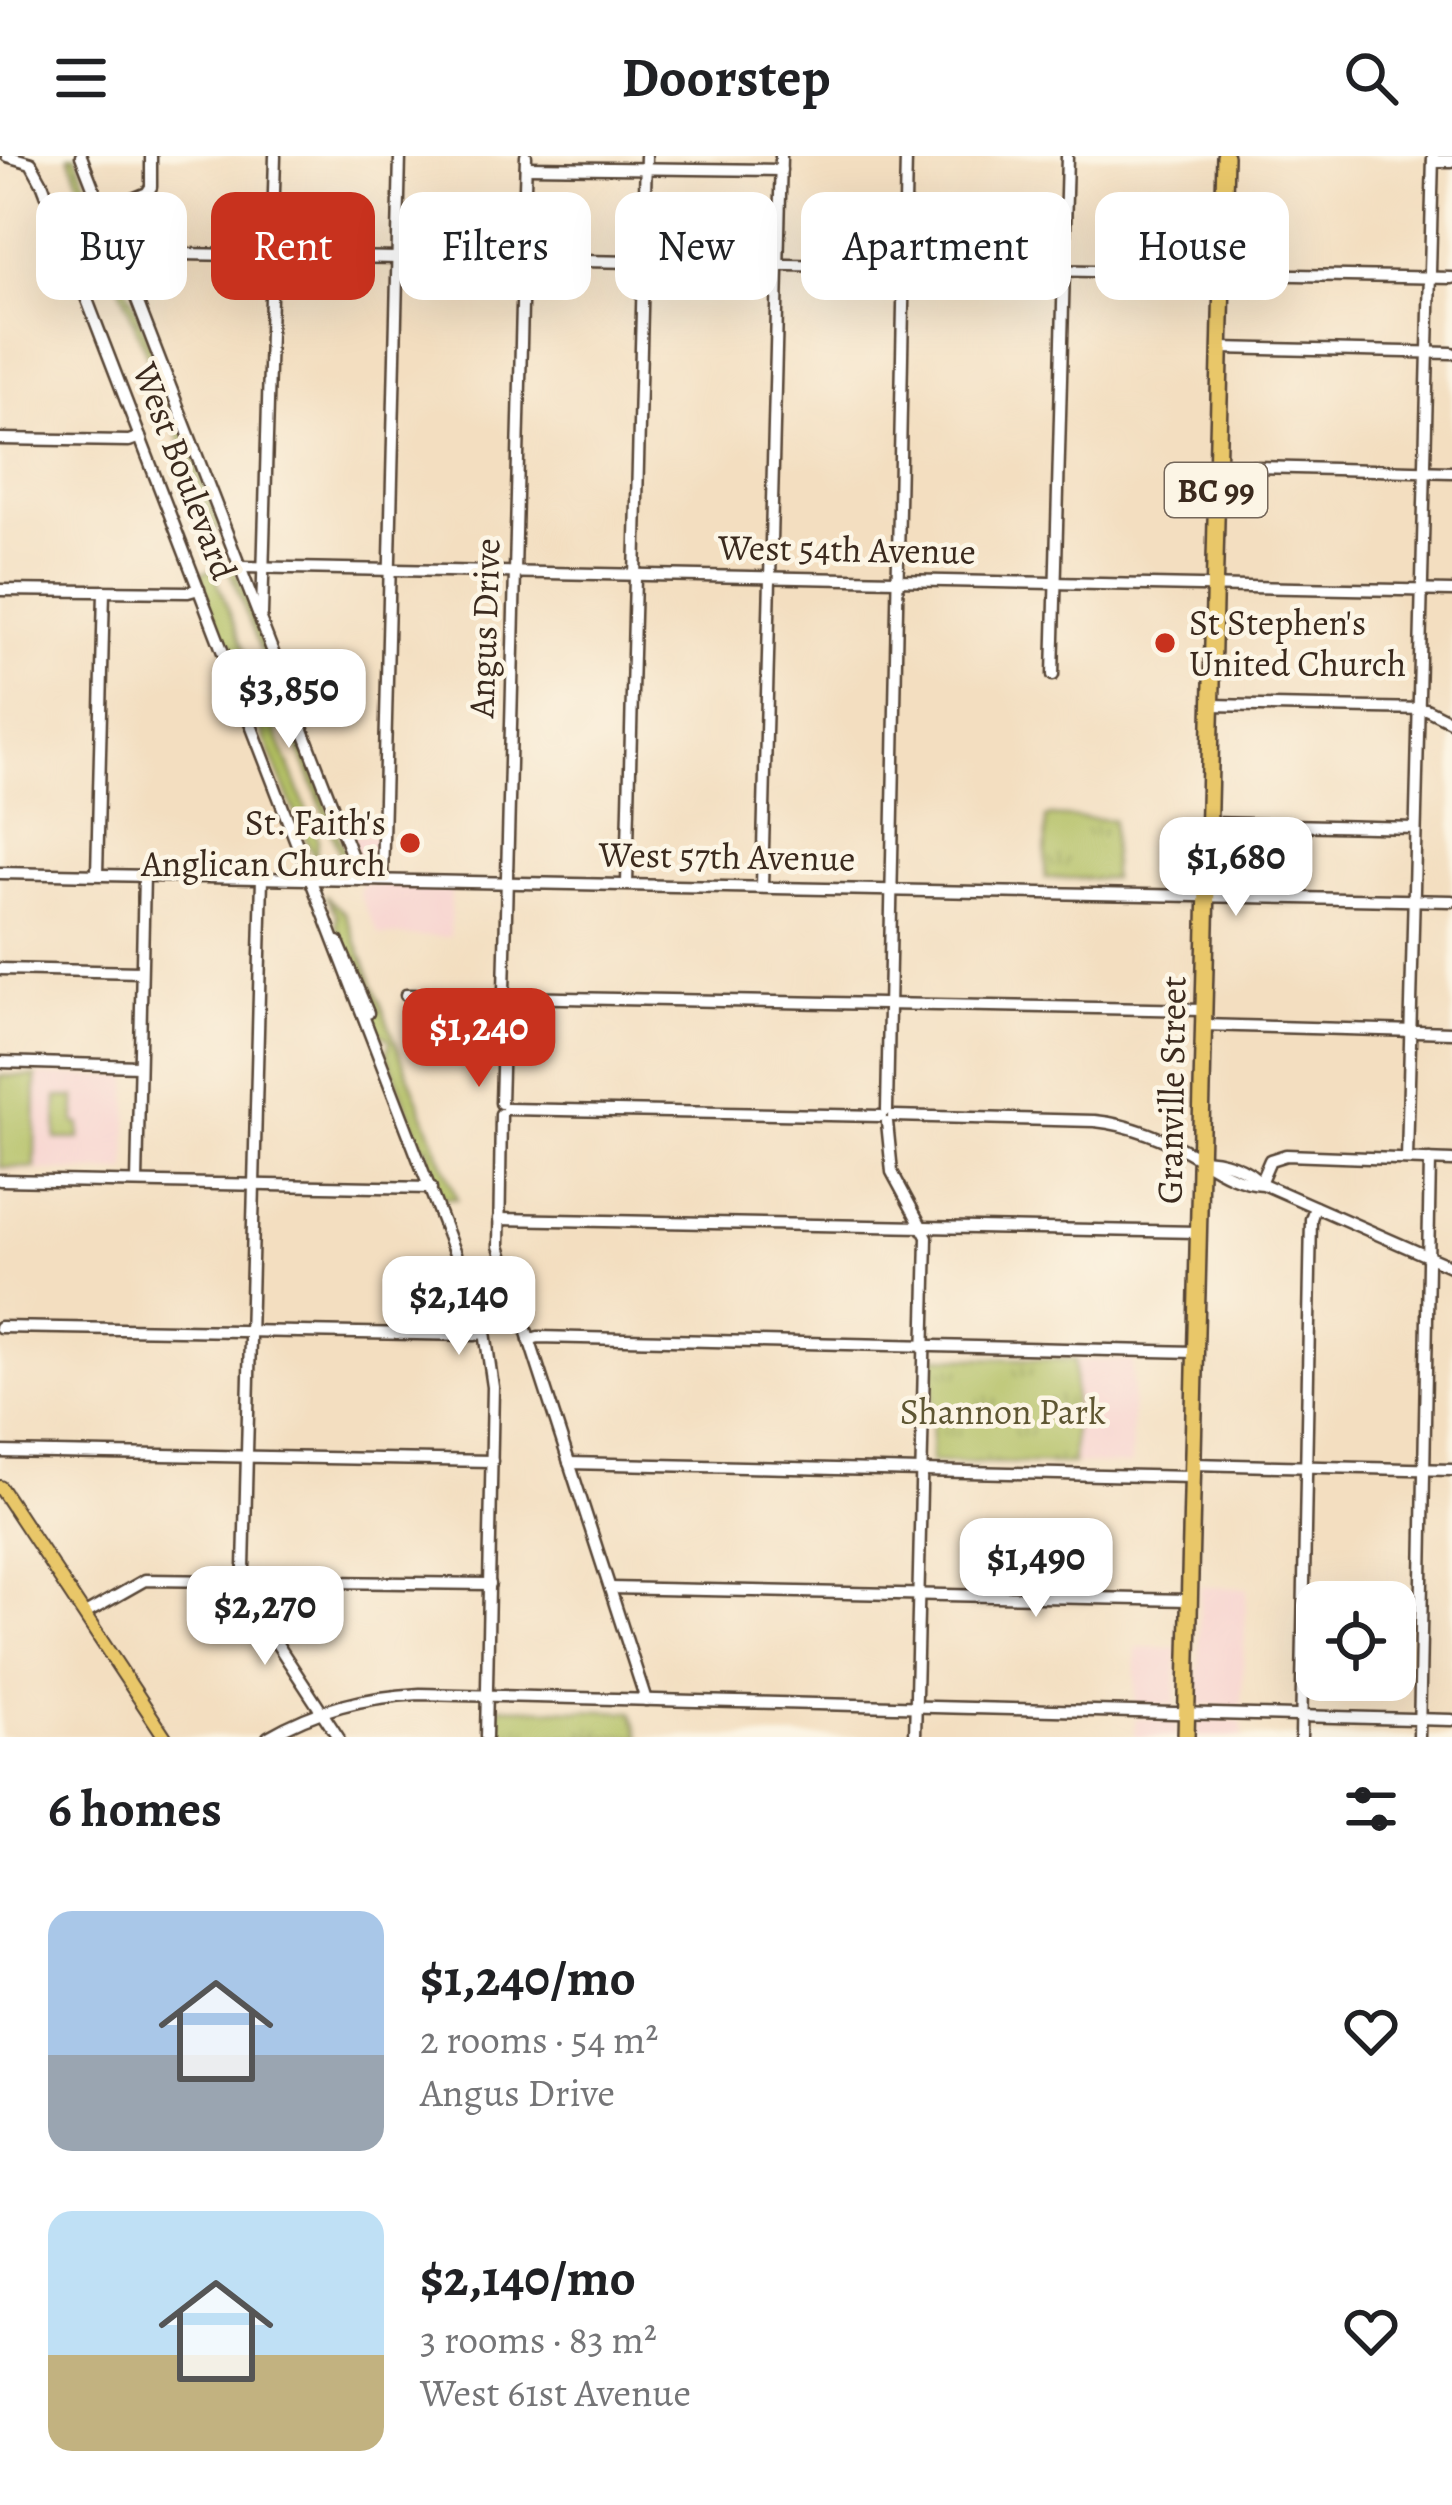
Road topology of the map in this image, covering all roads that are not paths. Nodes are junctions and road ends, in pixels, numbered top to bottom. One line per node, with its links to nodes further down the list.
1 (7, 156): 40 (street, West Boulevard)
2 (81, 156): 15 (street)
3 (152, 156): 16 (street)
4 (275, 156): 17 (street)
5 (400, 156): 24 (street)
6 (782, 156): 14 (street)
7 (906, 156): 20 (street)
8 (1067, 156): 21 (street)
9 (1225, 156): 22 (highway, Granville Street / BC 99)
10 (1433, 158): 12 (street); 28 (street)
11 (526, 161): 13 (street); 18 (street, Angus Drive)
12 (1452, 161)
13 (646, 162): 14 (street); 19 (street)
14 (781, 170): 25 (street)
15 (96, 192)
16 (148, 192)
17 (275, 192)
18 (525, 192)
19 (645, 192)
20 (906, 192)
21 (1066, 192)
22 (1224, 192)
23 (375, 257): 24 (street)
24 (398, 258): 47 (street)
25 (778, 265): 26 (street); 50 (street)
26 (801, 265)
27 (1289, 275): 28 (street)
28 (1429, 278): 29 (street); 38 (street)
29 (1452, 278)
30 (139, 300): 45 (street)
31 (273, 300): 46 (street)
32 (522, 300): 48 (street, Angus Drive)
33 (642, 300): 49 (street)
34 (904, 300): 51 (street)
35 (1063, 300): 52 (street)
36 (1221, 300): 37 (highway, Granville Street / BC 99)
37 (1220, 348): 38 (street); 42 (highway, Granville Street / BC 99)
38 (1427, 352): 39 (street); 43 (street)
39 (1452, 353)
40 (140, 437): 41 (street); 54 (street, West Boulevard)
41 (0, 440)
42 (1217, 466): 43 (street); 53 (highway, Granville Street / BC 99)
43 (1425, 472): 44 (street); 56 (street)
44 (1452, 472)
45 (242, 567): 46 (street, West 54th Avenue); 59 (street)
46 (266, 567): 47 (street, West 54th Avenue); 59 (street)
47 (391, 570): 48 (street, West 54th Avenue); 72 (street)
48 (515, 572): 49 (street, West 54th Avenue); 73 (street, Angus Drive)
49 (636, 575): 50 (street, West 54th Avenue); 74 (street)
50 (770, 577): 51 (street, West 54th Avenue); 75 (street)
51 (898, 579): 52 (street, West 54th Avenue); 76 (street)
52 (1055, 583): 53 (street, West 54th Avenue); 60 (street)
53 (1214, 586): 56 (street, West 54th Avenue); 61 (highway, Granville Street / BC 99)
54 (199, 589): 57 (street); 70 (street, West Boulevard)
55 (0, 590): 57 (street)
56 (1422, 590): 58 (street, West 54th Avenue); 62 (street)
57 (104, 591): 67 (street)
58 (1452, 591)
59 (260, 616): 71 (street)
60 (1053, 675)
61 (1210, 705): 62 (street); 64 (highway, Granville Street / BC 99)
62 (1418, 709): 63 (street); 65 (street)
63 (1452, 722)
64 (1208, 823): 65 (street); 77 (highway, Granville Street / BC 99)
65 (1415, 828): 78 (street)
66 (0, 873): 67 (street, West 57th Avenue)
67 (97, 874): 68 (street, West 57th Avenue)
68 (144, 875): 69 (street, West 57th Avenue); 81 (street)
69 (262, 878): 70 (street, West 57th Avenue); 99 (street)
70 (312, 879): 71 (street, West 57th Avenue); 100 (street, West Boulevard)
71 (356, 879): 72 (street, West 57th Avenue)
72 (382, 880): 73 (street, West 57th Avenue)
73 (507, 883): 74 (street, West 57th Avenue); 83 (street, Angus Drive)
74 (627, 884): 75 (street, West 57th Avenue)
75 (762, 887): 76 (street, West 57th Avenue)
76 (890, 890): 77 (street, West 57th Avenue); 84 (street)
77 (1205, 896): 78 (street, West 57th Avenue); 85 (highway, Granville Street / BC 99)
78 (1413, 900): 79 (street, West 57th Avenue); 86 (street)
79 (1452, 901)
80 (0, 969): 81 (street)
81 (140, 971): 89 (street)
82 (406, 995): 83 (street)
83 (504, 997): 84 (street); 90 (street, Angus Drive)
84 (889, 1004): 85 (street); 91 (street)
85 (1203, 1018): 86 (street); 92 (highway, Granville Street / BC 99)
86 (1409, 1030): 87 (street); 93 (street)
87 (1452, 1032)
88 (0, 1062): 89 (street)
89 (139, 1066): 97 (street)
90 (503, 1109): 91 (street); 102 (street, Angus Drive)
91 (887, 1116): 92 (street); 103 (street)
92 (1199, 1159): 98 (street); 104 (highway, Granville Street / BC 99)
93 (1407, 1159): 94 (street); 98 (street)
94 (1430, 1160): 95 (street); 105 (street)
95 (1452, 1161)
96 (0, 1180): 97 (street)
97 (137, 1182): 99 (street)
98 (1260, 1183): 101 (street)
99 (255, 1186): 100 (street); 108 (street)
100 (431, 1187): 109 (street, West Boulevard)
101 (1315, 1208): 105 (street); 117 (street)
102 (499, 1219): 103 (street); 110 (street, Angus Drive)
103 (921, 1228): 104 (street); 111 (street)
104 (1198, 1232): 112 (highway, Granville Street / BC 99)
105 (1429, 1257): 106 (street); 119 (street)
106 (1452, 1267)
107 (0, 1327): 108 (street)
108 (251, 1330): 109 (street); 114 (street)
109 (485, 1332): 115 (street)
110 (529, 1340): 111 (street); 116 (street, Angus Drive)
111 (923, 1346): 112 (street); 121 (street)
112 (1195, 1352): 118 (highway, Granville Street / BC 99)
113 (0, 1452): 114 (street)
114 (248, 1456): 115 (street); 123 (street)
115 (492, 1461): 124 (street)
116 (569, 1463): 121 (street); 125 (street, Angus Drive)
117 (1306, 1467): 118 (street); 119 (street); 134 (street)
118 (1192, 1470): 121 (street); 127 (highway, Granville Street / BC 99)
119 (1426, 1470): 120 (street); 135 (street)
120 (1452, 1470)
121 (920, 1471): 126 (street)
122 (0, 1487): 128 (main road)
123 (245, 1580): 124 (street); 128 (street); 132 (street)
124 (490, 1584): 129 (street)
125 (610, 1588): 126 (street); 130 (street, Angus Drive)
126 (918, 1594): 127 (street); 131 (street)
127 (1189, 1600): 133 (highway, Granville Street / BC 99)
128 (85, 1614): 137 (main road)
129 (487, 1696): 130 (street); 132 (street); 140 (street)
130 (646, 1700): 131 (street)
131 (918, 1710): 133 (street); 141 (street)
132 (320, 1711): 138 (street); 139 (street)
133 (1186, 1713): 134 (street); 142 (highway, Granville Street / BC 99)
134 (1302, 1716): 135 (street); 143 (street)
135 (1420, 1719): 136 (street); 144 (street)
136 (1452, 1720)
137 (165, 1737)
138 (268, 1737)
139 (338, 1737)
140 (486, 1737)
141 (915, 1737)
142 (1186, 1737)
143 (1300, 1737)
144 (1419, 1737)

